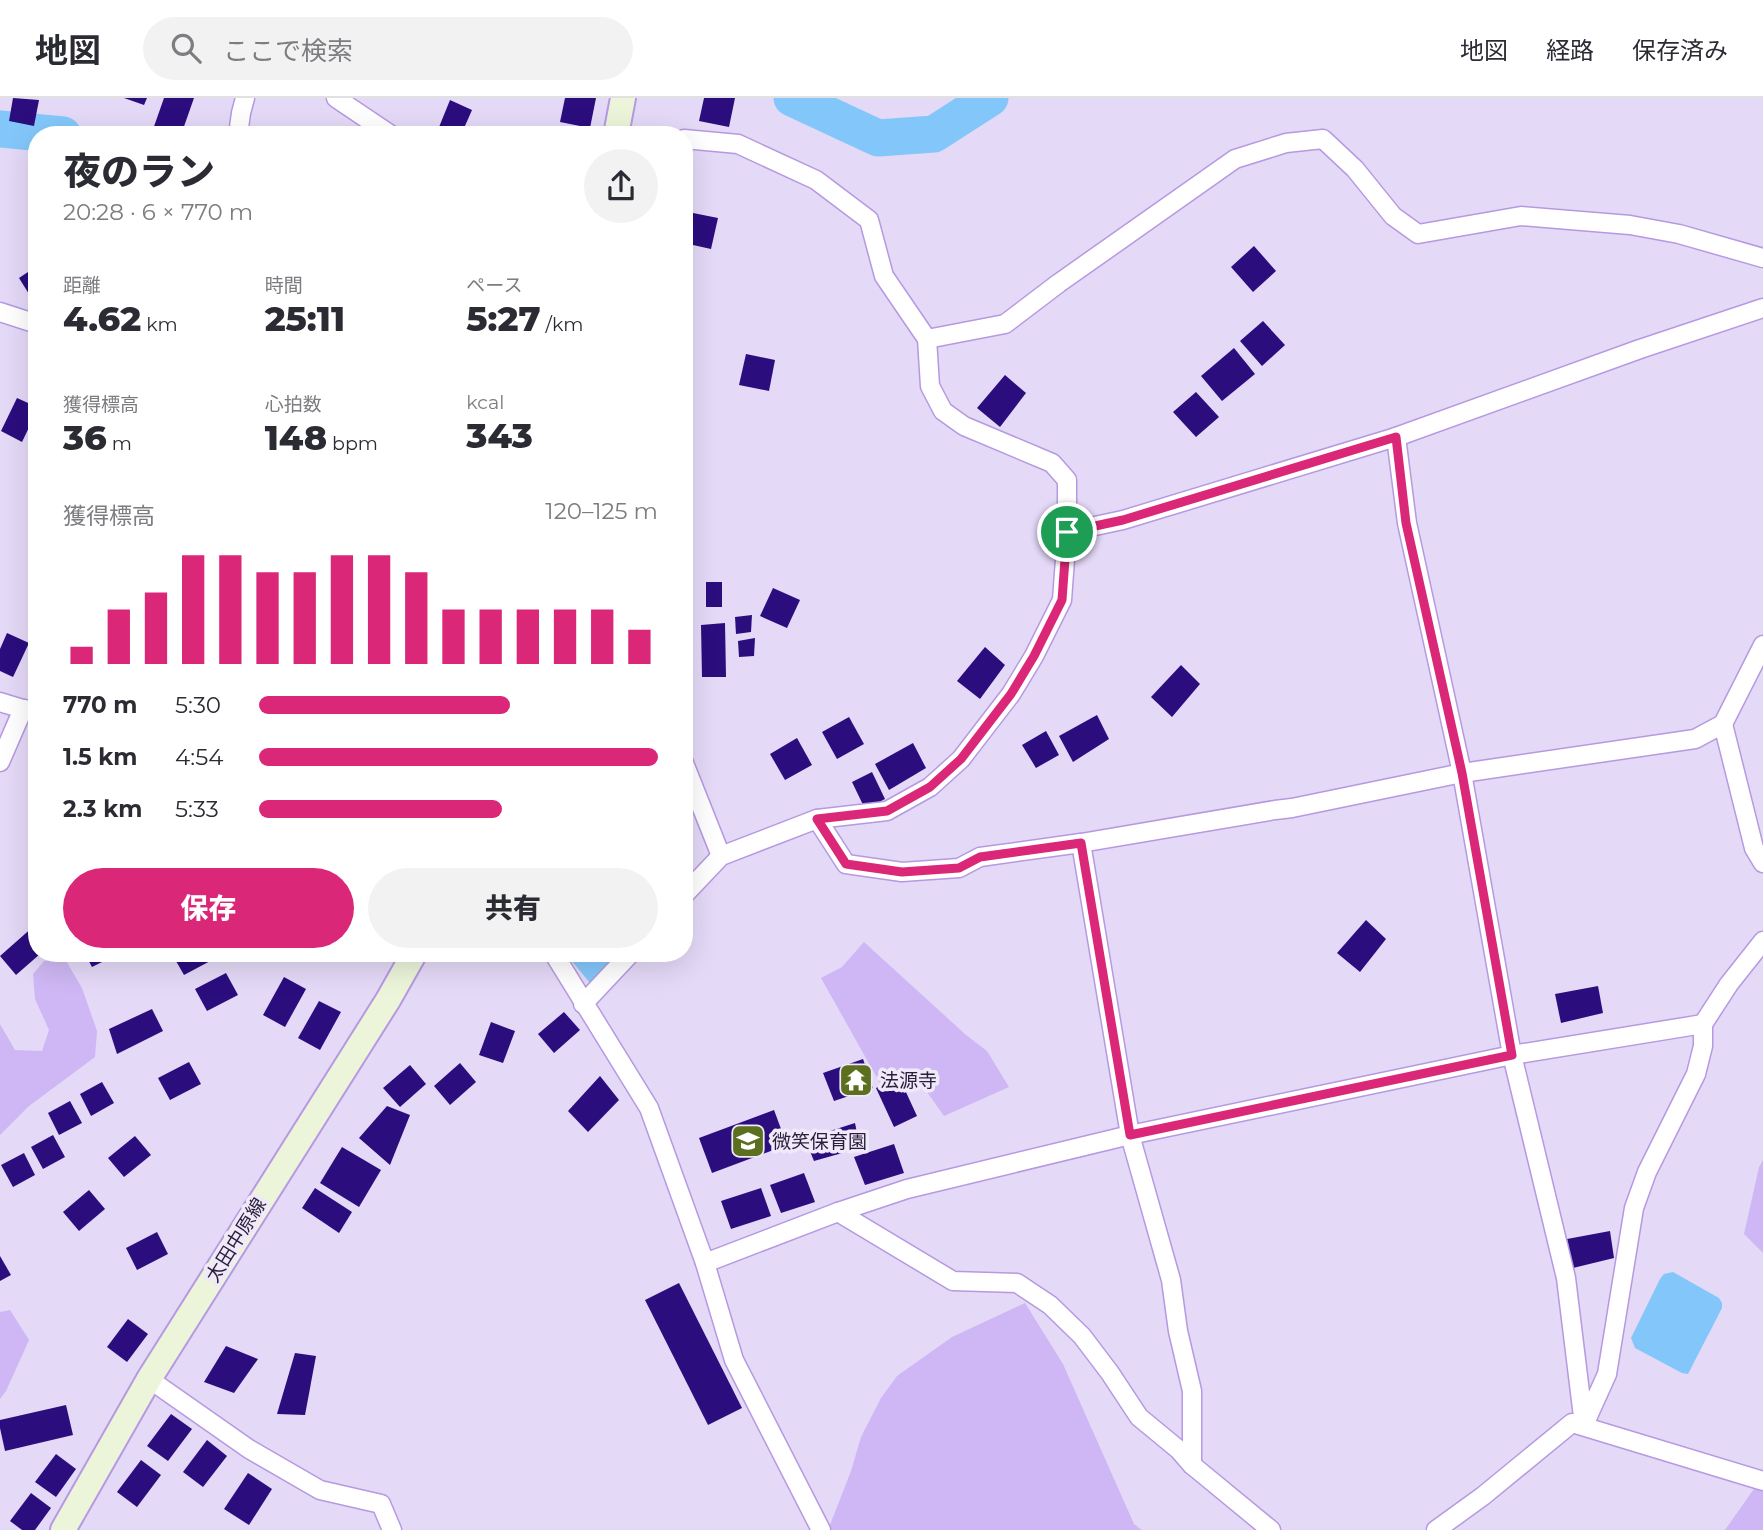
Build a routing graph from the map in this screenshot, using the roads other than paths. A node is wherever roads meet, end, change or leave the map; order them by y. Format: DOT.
graph roads {
  1 [pos="245,98"];
  2 [pos="336,98"];
  3 [pos="623,98"];
  4 [pos="239,126"];
  5 [pos="378,126"];
  6 [pos="618,126"];
  7 [pos="693,140"];
  8 [pos="1763,258"];
  9 [pos="1763,308"];
  10 [pos="0,312"];
  11 [pos="28,321"];
  12 [pos="928,339"];
  13 [pos="1396,437"];
  14 [pos="1067,532"];
  15 [pos="1763,645"];
  16 [pos="0,702"];
  17 [pos="28,709"];
  18 [pos="28,713"];
  19 [pos="1724,724"];
  20 [pos="0,762"];
  21 [pos="1462,773"];
  22 [pos="693,786"];
  23 [pos="817,819"];
  24 [pos="1081,843"];
  25 [pos="721,856"];
  26 [pos="1763,863"];
  27 [pos="693,886"];
  28 [pos="1763,941"];
  29 [pos="409,962"];
  30 [pos="559,962"];
  31 [pos="622,962"];
  32 [pos="583,1004"];
  33 [pos="1703,1024"];
  34 [pos="1512,1055"];
  35 [pos="1130,1135"];
  36 [pos="838,1212"];
  37 [pos="705,1263"];
  38 [pos="149,1379"];
  39 [pos="1584,1425"];
  40 [pos="1192,1465"];
  41 [pos="1763,1481"];
  42 [pos="62,1530"];
  43 [pos="392,1530"];
  44 [pos="821,1530"];
  45 [pos="1271,1530"];
  46 [pos="1437,1530"];
  1 -- 4 [label="street"];
  2 -- 5 [label="street"];
  3 -- 6 [label="main road"];
  7 -- 12 [label="street"];
  8 -- 12 [label="street"];
  9 -- 13 [label="street"];
  10 -- 11 [label="street"];
  12 -- 14 [label="street"];
  13 -- 14 [label="street"];
  13 -- 21 [label="street"];
  14 -- 23 [label="street"];
  15 -- 19 [label="street"];
  16 -- 17 [label="street"];
  18 -- 20 [label="street"];
  19 -- 21 [label="street"];
  19 -- 26 [label="street"];
  21 -- 24 [label="street"];
  21 -- 34 [label="street"];
  22 -- 25 [label="street"];
  23 -- 24 [label="street"];
  23 -- 25 [label="street"];
  24 -- 35 [label="street"];
  25 -- 27 [label="street"];
  28 -- 33 [label="street"];
  29 -- 38 [label="main road, 太田中原線"];
  30 -- 32 [label="street"];
  31 -- 32 [label="street"];
  32 -- 37 [label="street"];
  33 -- 34 [label="street"];
  33 -- 39 [label="street"];
  34 -- 35 [label="street"];
  34 -- 39 [label="street"];
  35 -- 36 [label="street"];
  35 -- 40 [label="street"];
  36 -- 37 [label="street"];
  36 -- 40 [label="street"];
  37 -- 44 [label="street"];
  38 -- 42 [label="main road, 太田中原線"];
  38 -- 43 [label="street"];
  39 -- 41 [label="street"];
  39 -- 46 [label="street"];
  40 -- 45 [label="street"];
}
